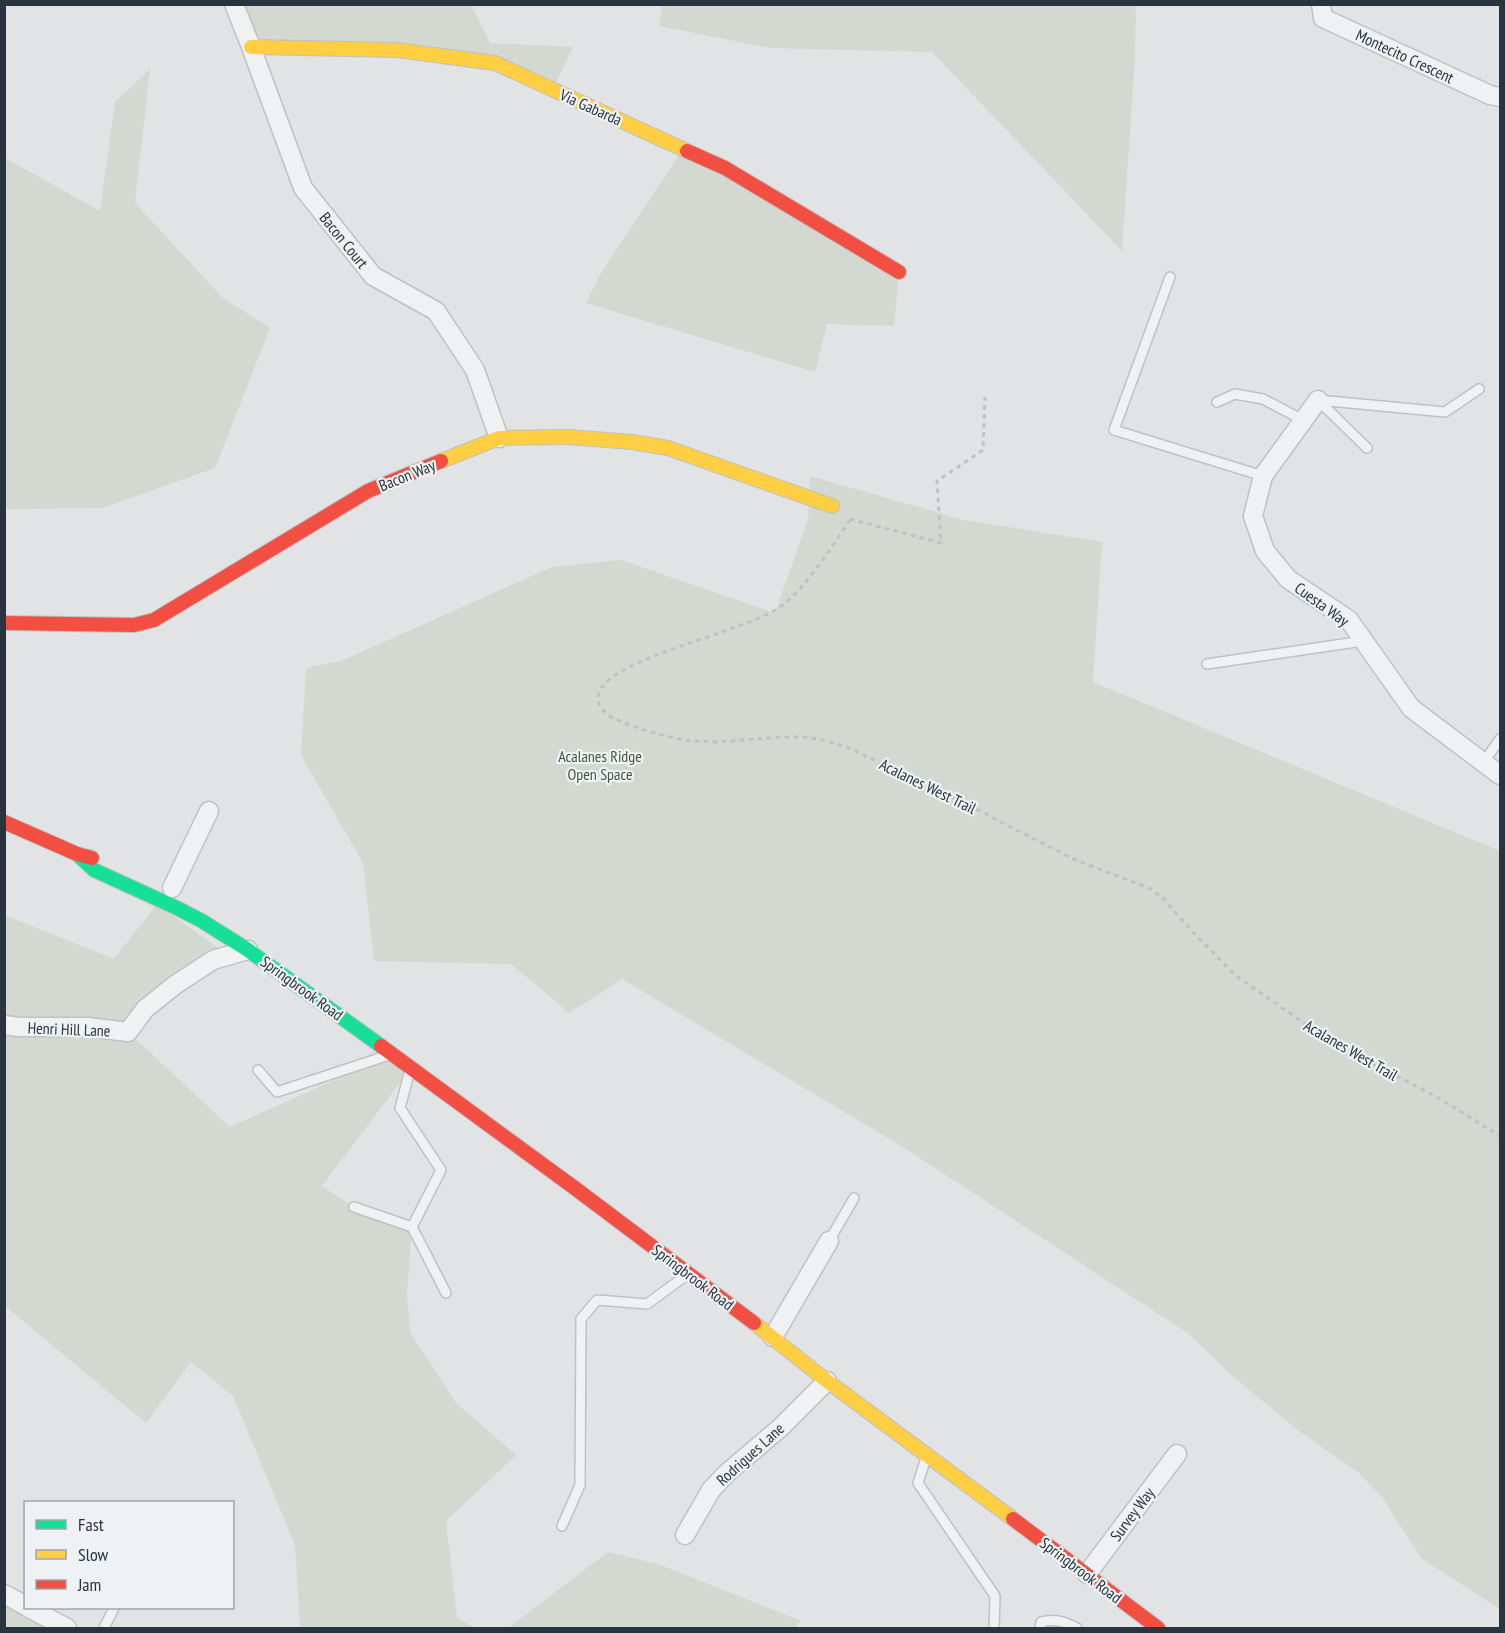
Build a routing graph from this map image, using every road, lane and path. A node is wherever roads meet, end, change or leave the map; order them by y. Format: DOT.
graph roads {
  1 [pos="234,4"];
  2 [pos="1321,4"];
  3 [pos="252,46"];
  4 [pos="1500,97"];
  5 [pos="899,272"];
  6 [pos="1170,277"];
  7 [pos="1479,389"];
  8 [pos="984,397"];
  9 [pos="1318,400"];
  10 [pos="1217,402"];
  11 [pos="1304,420"];
  12 [pos="499,438"];
  13 [pos="1367,448"];
  14 [pos="1263,476"];
  15 [pos="832,506"];
  16 [pos="4,623"];
  17 [pos="1364,641"];
  18 [pos="1208,664"];
  19 [pos="1500,739"];
  20 [pos="1483,763"];
  21 [pos="1500,775"];
  22 [pos="209,811"];
  23 [pos="4,822"];
  24 [pos="77,854"];
  25 [pos="132,873"];
  26 [pos="167,886"];
  27 [pos="222,933"];
  28 [pos="248,950"];
  29 [pos="4,1025"];
  30 [pos="392,1054"];
  31 [pos="411,1068"];
  32 [pos="258,1070"];
  33 [pos="1500,1137"];
  34 [pos="854,1198"];
  35 [pos="354,1207"];
  36 [pos="412,1227"];
  37 [pos="830,1241"];
  38 [pos="688,1274"];
  39 [pos="446,1293"];
  40 [pos="773,1337"];
  41 [pos="827,1381"];
  42 [pos="1177,1454"];
  43 [pos="927,1455"];
  44 [pos="562,1526"];
  45 [pos="685,1535"];
  46 [pos="1088,1574"];
  47 [pos="34,1609"];
  48 [pos="114,1609"];
  49 [pos="67,1629"];
  50 [pos="104,1629"];
  51 [pos="994,1629"];
  52 [pos="1040,1629"];
  53 [pos="1077,1629"];
  54 [pos="1158,1629"];
  1 -- 3 [label="street, Bacon Court"];
  2 -- 4 [label="street, Montecito Crescent"];
  3 -- 5 [label="street, Via Gabarda"];
  3 -- 12 [label="street, Bacon Court"];
  6 -- 14 [label="lane"];
  7 -- 9 [label="lane"];
  8 -- 33 [label="path, Acalanes West Trail"];
  9 -- 11 [label="street, Cuesta Way"];
  9 -- 13 [label="lane"];
  10 -- 11 [label="lane"];
  11 -- 14 [label="street, Cuesta Way"];
  12 -- 15 [label="street, Bacon Way"];
  12 -- 16 [label="street, Bacon Way"];
  14 -- 17 [label="street, Cuesta Way"];
  17 -- 18 [label="lane"];
  17 -- 20 [label="street, Cuesta Way"];
  19 -- 20 [label="lane"];
  20 -- 21 [label="street, Cuesta Way"];
  22 -- 26 [label="street"];
  23 -- 24 [label="street, Springbrook Road"];
  24 -- 25 [label="street, Springbrook Road"];
  24 -- 27 [label="street, Springbrook Road"];
  26 -- 27 [label="street, Springbrook Road"];
  27 -- 28 [label="street, Springbrook Road"];
  28 -- 29 [label="street, Henri Hill Lane"];
  28 -- 30 [label="street, Springbrook Road"];
  30 -- 31 [label="street, Springbrook Road"];
  30 -- 32 [label="lane"];
  31 -- 36 [label="lane"];
  31 -- 38 [label="street, Springbrook Road"];
  34 -- 37 [label="lane"];
  35 -- 36 [label="lane"];
  36 -- 39 [label="lane"];
  37 -- 40 [label="street"];
  38 -- 40 [label="street, Springbrook Road"];
  38 -- 44 [label="lane"];
  40 -- 41 [label="street, Springbrook Road"];
  41 -- 43 [label="street, Springbrook Road"];
  41 -- 45 [label="street, Rodrigues Lane"];
  42 -- 46 [label="street, Survey Way"];
  43 -- 46 [label="street, Springbrook Road"];
  43 -- 51 [label="lane"];
  46 -- 54 [label="street, Springbrook Road"];
  47 -- 49 [label="street"];
  48 -- 50 [label="lane"];
  52 -- 53 [label="lane"];
}
